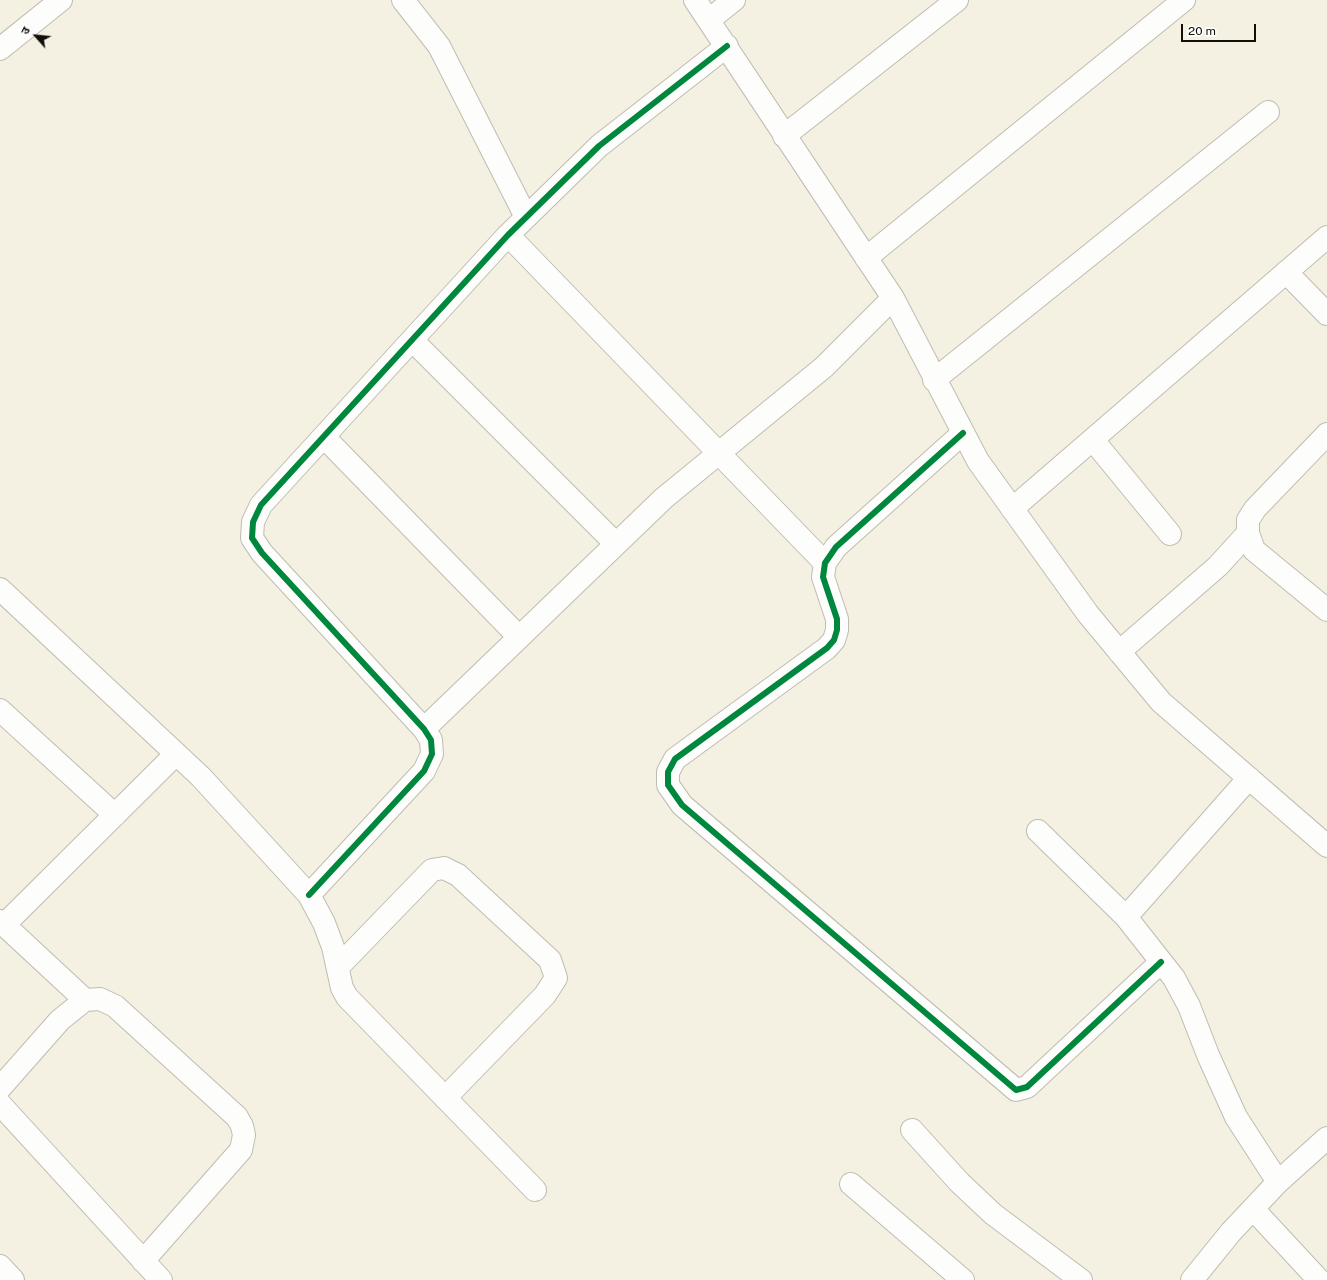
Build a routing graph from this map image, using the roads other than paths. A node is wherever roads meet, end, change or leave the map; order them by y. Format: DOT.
graph roads {
  1 [pos="61,0"];
  2 [pos="403,0"];
  3 [pos="695,0"];
  4 [pos="734,0"];
  5 [pos="957,0"];
  6 [pos="1184,0"];
  7 [pos="709,20"];
  8 [pos="727,46"];
  9 [pos="0,48"];
  10 [pos="1268,112"];
  11 [pos="784,136"];
  12 [pos="526,217"];
  13 [pos="508,234"];
  14 [pos="1327,237"];
  15 [pos="866,258"];
  16 [pos="1286,272"];
  17 [pos="893,298"];
  18 [pos="1327,314"];
  19 [pos="412,340"];
  20 [pos="934,380"];
  21 [pos="963,433"];
  22 [pos="1327,434"];
  23 [pos="324,437"];
  24 [pos="1092,440"];
  25 [pos="718,453"];
  26 [pos="1012,509"];
  27 [pos="1248,533"];
  28 [pos="1170,534"];
  29 [pos="616,544"];
  30 [pos="825,563"];
  31 [pos="0,589"];
  32 [pos="1327,610"];
  33 [pos="519,638"];
  34 [pos="1119,652"];
  35 [pos="0,710"];
  36 [pos="424,729"];
  37 [pos="176,754"];
  38 [pos="1249,778"];
  39 [pos="115,815"];
  40 [pos="1038,831"];
  41 [pos="1327,846"];
  42 [pos="310,895"];
  43 [pos="1126,917"];
  44 [pos="2,923"];
  45 [pos="1162,962"];
  46 [pos="338,967"];
  47 [pos="86,1000"];
  48 [pos="0,1088"];
  49 [pos="445,1098"];
  50 [pos="0,1104"];
  51 [pos="912,1130"];
  52 [pos="1327,1138"];
  53 [pos="1278,1182"];
  54 [pos="851,1184"];
  55 [pos="535,1190"];
  56 [pos="1253,1209"];
  57 [pos="143,1261"];
  58 [pos="0,1266"];
  59 [pos="13,1280"];
  60 [pos="161,1280"];
  61 [pos="963,1280"];
  62 [pos="1081,1280"];
  63 [pos="1192,1280"];
  64 [pos="1320,1280"];
  1 -- 9 [label="street"];
  2 -- 12 [label="street"];
  3 -- 7 [label="street"];
  4 -- 7 [label="street"];
  5 -- 11 [label="street"];
  6 -- 15 [label="street"];
  7 -- 8 [label="street"];
  8 -- 11 [label="street"];
  8 -- 12 [label="street"];
  10 -- 20 [label="street"];
  11 -- 15 [label="street"];
  12 -- 13 [label="street"];
  13 -- 19 [label="street"];
  13 -- 25 [label="street"];
  14 -- 16 [label="street"];
  15 -- 17 [label="street"];
  16 -- 18 [label="street"];
  16 -- 24 [label="street"];
  17 -- 20 [label="street"];
  17 -- 25 [label="street"];
  19 -- 23 [label="street"];
  19 -- 29 [label="street"];
  20 -- 21 [label="street"];
  21 -- 26 [label="street"];
  21 -- 30 [label="street"];
  22 -- 27 [label="street"];
  23 -- 33 [label="street"];
  23 -- 36 [label="street"];
  24 -- 26 [label="street"];
  24 -- 28 [label="street"];
  25 -- 29 [label="street"];
  25 -- 30 [label="street"];
  26 -- 34 [label="street"];
  27 -- 32 [label="street"];
  27 -- 34 [label="street"];
  29 -- 33 [label="street"];
  30 -- 45 [label="street"];
  31 -- 37 [label="street"];
  33 -- 36 [label="street"];
  34 -- 38 [label="street"];
  35 -- 39 [label="street"];
  36 -- 42 [label="street"];
  37 -- 39 [label="street"];
  37 -- 42 [label="street"];
  38 -- 41 [label="street"];
  38 -- 43 [label="street"];
  39 -- 44 [label="street"];
  40 -- 43 [label="street"];
  42 -- 46 [label="street"];
  43 -- 45 [label="street"];
  44 -- 47 [label="street"];
  45 -- 53 [label="street"];
  46 -- 49 [label="street"];
  46 -- 49 [label="street"];
  47 -- 48 [label="street"];
  47 -- 57 [label="street"];
  49 -- 55 [label="street"];
  50 -- 57 [label="street"];
  51 -- 62 [label="street"];
  52 -- 53 [label="street"];
  53 -- 56 [label="street"];
  54 -- 61 [label="street"];
  56 -- 63 [label="street"];
  56 -- 64 [label="street"];
  57 -- 60 [label="street"];
  58 -- 59 [label="street"];
}
